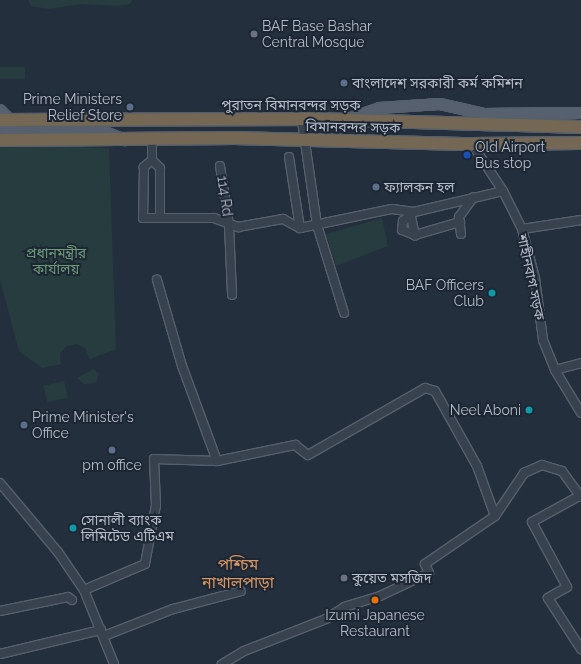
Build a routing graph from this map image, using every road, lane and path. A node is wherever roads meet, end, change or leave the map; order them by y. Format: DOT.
graph roads {
  1 [pos="0,110"];
  2 [pos="581,113"];
  3 [pos="5,120"];
  4 [pos="308,120"];
  5 [pos="345,120"];
  6 [pos="581,127"];
  7 [pos="0,128"];
  8 [pos="152,139"];
  9 [pos="0,140"];
  10 [pos="125,140"];
  11 [pos="310,141"];
  12 [pos="581,142"];
  13 [pos="472,144"];
  14 [pos="288,157"];
  15 [pos="152,160"];
  16 [pos="220,166"];
  17 [pos="503,191"];
  18 [pos="473,198"];
  19 [pos="410,214"];
  20 [pos="160,218"];
  21 [pos="581,220"];
  22 [pos="460,222"];
  23 [pos="229,225"];
  24 [pos="317,225"];
  25 [pos="300,228"];
  26 [pos="522,229"];
  27 [pos="461,234"];
  28 [pos="415,235"];
  29 [pos="157,280"];
  30 [pos="232,295"];
  31 [pos="344,313"];
  32 [pos="581,363"];
  33 [pos="555,370"];
  34 [pos="581,413"];
  35 [pos="217,461"];
  36 [pos="0,483"];
  37 [pos="581,496"];
  38 [pos="495,516"];
  39 [pos="84,590"];
  40 [pos="241,591"];
  41 [pos="72,600"];
  42 [pos="0,611"];
  43 [pos="103,633"];
  44 [pos="581,649"];
  45 [pos="0,654"];
  46 [pos="113,664"];
  47 [pos="222,664"];
  1 -- 3 [label="main road"];
  2 -- 5 [label="main road"];
  3 -- 4 [label="highway, পুরাতন বিমানবন্দর সড়ক"];
  4 -- 5 [label="highway, পুরাতন বিমানবন্দর সড়ক"];
  4 -- 11 [label="highway"];
  5 -- 6 [label="highway, পুরাতন বিমানবন্দর সড়ক"];
  7 -- 10 [label="main road, বিমানবন্দর সড়ক"];
  8 -- 10 [label="highway, বিমানবন্দর সড়ক"];
  8 -- 11 [label="highway, বিমানবন্দর সড়ক"];
  8 -- 15 [label="street"];
  9 -- 10 [label="highway, বিমানবন্দর সড়ক"];
  11 -- 13 [label="highway, বিমানবন্দর সড়ক"];
  11 -- 24 [label="street"];
  12 -- 13 [label="highway, বিমানবন্দর সড়ক"];
  13 -- 17 [label="street, শাহীনবাগ সড়ক"];
  14 -- 25 [label="street"];
  15 -- 20 [label="street"];
  15 -- 20 [label="street"];
  16 -- 23 [label="street, 114 Rd"];
  17 -- 18 [label="street"];
  17 -- 26 [label="street, শাহীনবাগ সড়ক"];
  18 -- 19 [label="street"];
  18 -- 22 [label="street"];
  19 -- 24 [label="street"];
  19 -- 28 [label="street"];
  19 -- 28 [label="street"];
  20 -- 23 [label="street"];
  21 -- 26 [label="street"];
  22 -- 27 [label="street"];
  22 -- 28 [label="street"];
  23 -- 25 [label="street"];
  23 -- 30 [label="street, 114 Rd"];
  24 -- 25 [label="street"];
  24 -- 31 [label="street"];
  26 -- 33 [label="street, শাহীনবাগ সড়ক"];
  29 -- 35 [label="street"];
  32 -- 33 [label="street"];
  33 -- 34 [label="street, শাহীনবাগ সড়ক"];
  35 -- 38 [label="street"];
  35 -- 39 [label="street"];
  36 -- 39 [label="street"];
  37 -- 38 [label="street"];
  37 -- 44 [label="street"];
  38 -- 47 [label="street"];
  39 -- 43 [label="street"];
  40 -- 43 [label="street"];
  41 -- 42 [label="street"];
  43 -- 45 [label="street"];
  43 -- 46 [label="street"];
}
